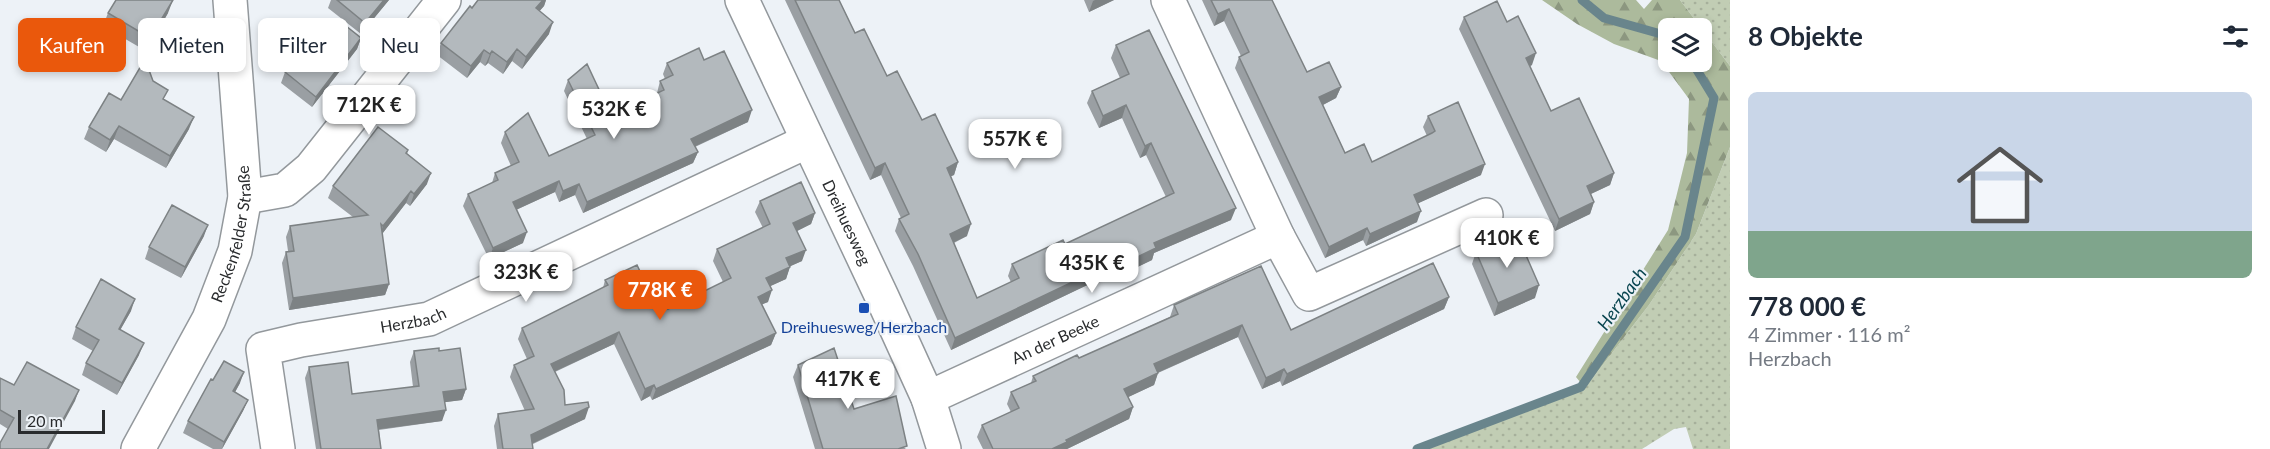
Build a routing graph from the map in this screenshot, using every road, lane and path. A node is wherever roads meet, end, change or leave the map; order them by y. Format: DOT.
graph roads {
  1 [pos="230,0"];
  2 [pos="444,0"];
  3 [pos="742,0"];
  4 [pos="1168,0"];
  5 [pos="808,141"];
  6 [pos="245,197"];
  7 [pos="1486,215"];
  8 [pos="1278,237"];
  9 [pos="928,398"];
  10 [pos="138,449"];
  11 [pos="278,449"];
  12 [pos="944,449"];
  1 -- 6 [label="street, Reckenfelder Straße"];
  2 -- 6 [label="street"];
  3 -- 5 [label="street, Dreihuesweg"];
  4 -- 8 [label="street"];
  5 -- 9 [label="street, Dreihuesweg"];
  5 -- 11 [label="street, Herzbach"];
  6 -- 10 [label="street, Reckenfelder Straße"];
  7 -- 8 [label="street"];
  8 -- 9 [label="street, An der Beeke"];
  9 -- 12 [label="street, Dreihuesweg"];
}
